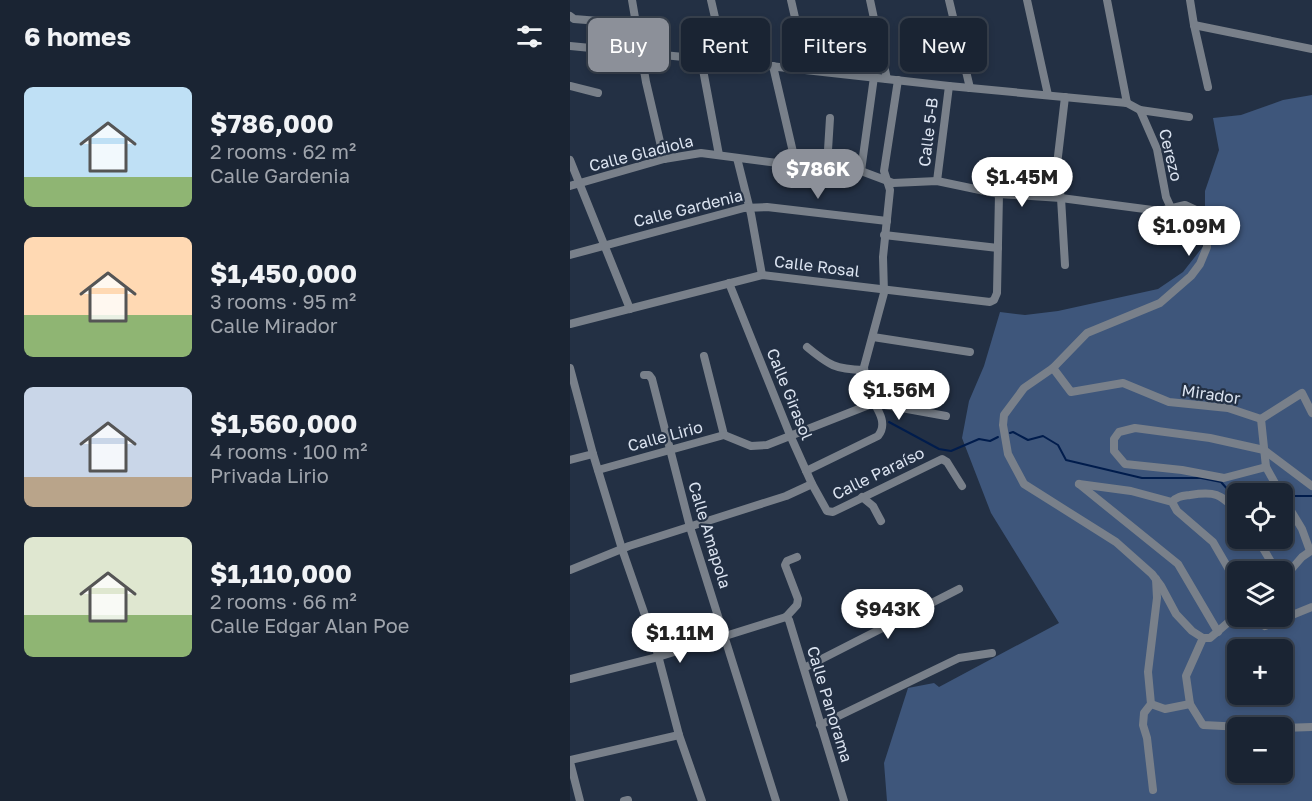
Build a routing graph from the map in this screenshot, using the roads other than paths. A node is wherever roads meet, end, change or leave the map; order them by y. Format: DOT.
graph roads {
  1 [pos="632,0"];
  2 [pos="711,0"];
  3 [pos="791,0"];
  4 [pos="870,0"];
  5 [pos="949,0"];
  6 [pos="1027,0"];
  7 [pos="1107,0"];
  8 [pos="1190,0"];
  9 [pos="570,16"];
  10 [pos="636,18"];
  11 [pos="715,18"];
  12 [pos="795,18"];
  13 [pos="588,20"];
  14 [pos="1194,25"];
  15 [pos="570,46"];
  16 [pos="588,48"];
  17 [pos="1312,49"];
  18 [pos="770,66"];
  19 [pos="773,66"];
  20 [pos="782,67"];
  21 [pos="645,72"];
  22 [pos="703,72"];
  23 [pos="826,72"];
  24 [pos="874,77"];
  25 [pos="887,79"];
  26 [pos="898,80"];
  27 [pos="570,86"];
  28 [pos="949,86"];
  29 [pos="1208,87"];
  30 [pos="970,88"];
  31 [pos="598,93"];
  32 [pos="1048,95"];
  33 [pos="1065,97"];
  34 [pos="1127,103"];
  35 [pos="1140,110"];
  36 [pos="1189,117"];
  37 [pos="830,118"];
  38 [pos="719,155"];
  39 [pos="736,158"];
  40 [pos="664,159"];
  41 [pos="570,160"];
  42 [pos="796,165"];
  43 [pos="832,170"];
  44 [pos="861,171"];
  45 [pos="1056,173"];
  46 [pos="888,181"];
  47 [pos="937,181"];
  48 [pos="580,184"];
  49 [pos="570,186"];
  50 [pos="999,194"];
  51 [pos="1048,197"];
  52 [pos="1060,198"];
  53 [pos="749,207"];
  54 [pos="1171,208"];
  55 [pos="887,221"];
  56 [pos="884,235"];
  57 [pos="604,246"];
  58 [pos="998,248"];
  59 [pos="570,255"];
  60 [pos="1065,265"];
  61 [pos="762,275"];
  62 [pos="729,283"];
  63 [pos="884,289"];
  64 [pos="630,309"];
  65 [pos="570,324"];
  66 [pos="873,337"];
  67 [pos="807,347"];
  68 [pos="970,352"];
  69 [pos="704,356"];
  70 [pos="570,368"];
  71 [pos="1053,368"];
  72 [pos="864,370"];
  73 [pos="644,375"];
  74 [pos="873,400"];
  75 [pos="1312,413"];
  76 [pos="946,416"];
  77 [pos="1261,419"];
  78 [pos="724,435"];
  79 [pos="790,435"];
  80 [pos="669,450"];
  81 [pos="1264,450"];
  82 [pos="592,454"];
  83 [pos="570,460"];
  84 [pos="1266,467"];
  85 [pos="598,470"];
  86 [pos="806,471"];
  87 [pos="1275,483"];
  88 [pos="812,484"];
  89 [pos="962,486"];
  90 [pos="1312,486"];
  91 [pos="862,497"];
  92 [pos="1227,501"];
  93 [pos="1172,502"];
  94 [pos="829,512"];
  95 [pos="1293,514"];
  96 [pos="881,521"];
  97 [pos="690,526"];
  98 [pos="622,549"];
  99 [pos="1311,551"];
  100 [pos="798,557"];
  101 [pos="1227,566"];
  102 [pos="1293,567"];
  103 [pos="570,570"];
  104 [pos="1156,579"];
  105 [pos="959,589"];
  106 [pos="1312,607"];
  107 [pos="1293,615"];
  108 [pos="786,616"];
  109 [pos="1227,624"];
  110 [pos="1218,633"];
  111 [pos="725,635"];
  112 [pos="1203,638"];
  113 [pos="992,653"];
  114 [pos="658,657"];
  115 [pos="804,668"];
  116 [pos="570,679"];
  117 [pos="1151,704"];
  118 [pos="1190,704"];
  119 [pos="820,725"];
  120 [pos="1227,726"];
  121 [pos="1312,727"];
  122 [pos="1293,728"];
  123 [pos="679,735"];
  124 [pos="570,761"];
  125 [pos="1153,790"];
  126 [pos="580,801"];
  127 [pos="702,801"];
  128 [pos="776,801"];
  129 [pos="844,801"];
  1 -- 10 [label="street"];
  2 -- 11 [label="street"];
  3 -- 12 [label="street"];
  4 -- 25 [label="street"];
  5 -- 30 [label="street"];
  6 -- 32 [label="street"];
  7 -- 34 [label="street"];
  8 -- 14 [label="street"];
  9 -- 13 [label="street"];
  14 -- 17 [label="street"];
  14 -- 29 [label="street"];
  15 -- 16 [label="street"];
  18 -- 19 [label="street"];
  19 -- 20 [label="street"];
  19 -- 42 [label="street"];
  21 -- 40 [label="street"];
  22 -- 38 [label="street"];
  23 -- 24 [label="street"];
  24 -- 25 [label="street"];
  24 -- 44 [label="street"];
  25 -- 26 [label="street"];
  26 -- 28 [label="street"];
  26 -- 46 [label="street"];
  27 -- 31 [label="street"];
  28 -- 30 [label="street"];
  28 -- 47 [label="street, Calle 5-B"];
  30 -- 32 [label="street"];
  32 -- 33 [label="street"];
  33 -- 34 [label="street"];
  33 -- 45 [label="street"];
  34 -- 35 [label="street"];
  35 -- 36 [label="street"];
  35 -- 54 [label="street, Cerezo"];
  37 -- 43 [label="street"];
  38 -- 39 [label="street, Calle Gladiola"];
  38 -- 40 [label="street, Calle Gladiola"];
  39 -- 42 [label="street, Calle Gladiola"];
  39 -- 53 [label="street"];
  40 -- 48 [label="street, Calle Gladiola"];
  41 -- 48 [label="street"];
  42 -- 43 [label="street, Calle Gladiola"];
  43 -- 44 [label="street, Calle Gladiola"];
  44 -- 46 [label="street, Calle Gladiola"];
  45 -- 51 [label="street"];
  45 -- 52 [label="street"];
  46 -- 47 [label="street, Calle Gladiola"];
  46 -- 55 [label="street"];
  47 -- 50 [label="street, Calle Gladiola"];
  48 -- 49 [label="street, Calle Gladiola"];
  48 -- 57 [label="street"];
  50 -- 51 [label="street, Calle Gladiola"];
  50 -- 58 [label="street"];
  51 -- 52 [label="street, Calle Gladiola"];
  52 -- 54 [label="street, Calle Gladiola"];
  52 -- 60 [label="street"];
  53 -- 55 [label="street, Calle Gardenia"];
  53 -- 57 [label="street, Calle Gardenia"];
  53 -- 61 [label="street"];
  54 -- 71 [label="street, Calle Gladiola"];
  55 -- 56 [label="street"];
  56 -- 58 [label="street"];
  56 -- 63 [label="street"];
  57 -- 59 [label="street, Calle Gardenia"];
  57 -- 64 [label="street"];
  58 -- 63 [label="street, Calle Rosal"];
  61 -- 62 [label="street, Calle Rosal"];
  61 -- 63 [label="street, Calle Rosal"];
  62 -- 64 [label="street, Calle Rosal"];
  62 -- 79 [label="street, Calle Girasol"];
  63 -- 66 [label="street"];
  64 -- 65 [label="street, Calle Rosal"];
  66 -- 68 [label="street"];
  66 -- 72 [label="street"];
  67 -- 72 [label="street"];
  69 -- 78 [label="street"];
  70 -- 82 [label="street"];
  71 -- 77 [label="street, Mirador"];
  71 -- 104 [label="street, Calle Gladiola"];
  72 -- 74 [label="street"];
  73 -- 80 [label="street, Calle Amapola"];
  74 -- 76 [label="street"];
  74 -- 79 [label="street, Calle Lirio"];
  74 -- 86 [label="street"];
  75 -- 77 [label="street"];
  77 -- 81 [label="street"];
  78 -- 79 [label="street, Calle Lirio"];
  78 -- 80 [label="street, Calle Lirio"];
  79 -- 86 [label="street, Calle Girasol"];
  80 -- 85 [label="street, Calle Lirio"];
  80 -- 97 [label="street, Calle Amapola"];
  81 -- 84 [label="street"];
  81 -- 84 [label="street"];
  81 -- 90 [label="street"];
  82 -- 83 [label="street"];
  82 -- 85 [label="street"];
  84 -- 87 [label="street"];
  85 -- 98 [label="street"];
  86 -- 88 [label="street, Calle Girasol"];
  88 -- 94 [label="street, Calle Girasol"];
  88 -- 97 [label="street"];
  89 -- 91 [label="street, Calle Paraíso"];
  91 -- 94 [label="street, Calle Paraíso"];
  91 -- 96 [label="street"];
  92 -- 93 [label="street"];
  93 -- 101 [label="street"];
  93 -- 110 [label="street"];
  95 -- 99 [label="street"];
  97 -- 98 [label="street"];
  97 -- 111 [label="street, Calle Amapola"];
  98 -- 103 [label="street"];
  98 -- 114 [label="street"];
  99 -- 102 [label="street"];
  100 -- 108 [label="street"];
  104 -- 112 [label="street, Calle Gladiola"];
  104 -- 117 [label="street"];
  105 -- 115 [label="street"];
  106 -- 107 [label="street"];
  108 -- 111 [label="street"];
  108 -- 115 [label="street, Calle Panorama"];
  109 -- 110 [label="street"];
  110 -- 112 [label="street"];
  111 -- 114 [label="street"];
  111 -- 128 [label="street, Calle Amapola"];
  112 -- 118 [label="street"];
  113 -- 119 [label="street"];
  114 -- 116 [label="street"];
  114 -- 123 [label="street"];
  115 -- 119 [label="street, Calle Panorama"];
  117 -- 118 [label="street"];
  117 -- 125 [label="street"];
  118 -- 120 [label="street"];
  119 -- 129 [label="street, Calle Panorama"];
  121 -- 122 [label="street"];
  123 -- 124 [label="street"];
  123 -- 127 [label="street"];
  124 -- 126 [label="street"];
}
